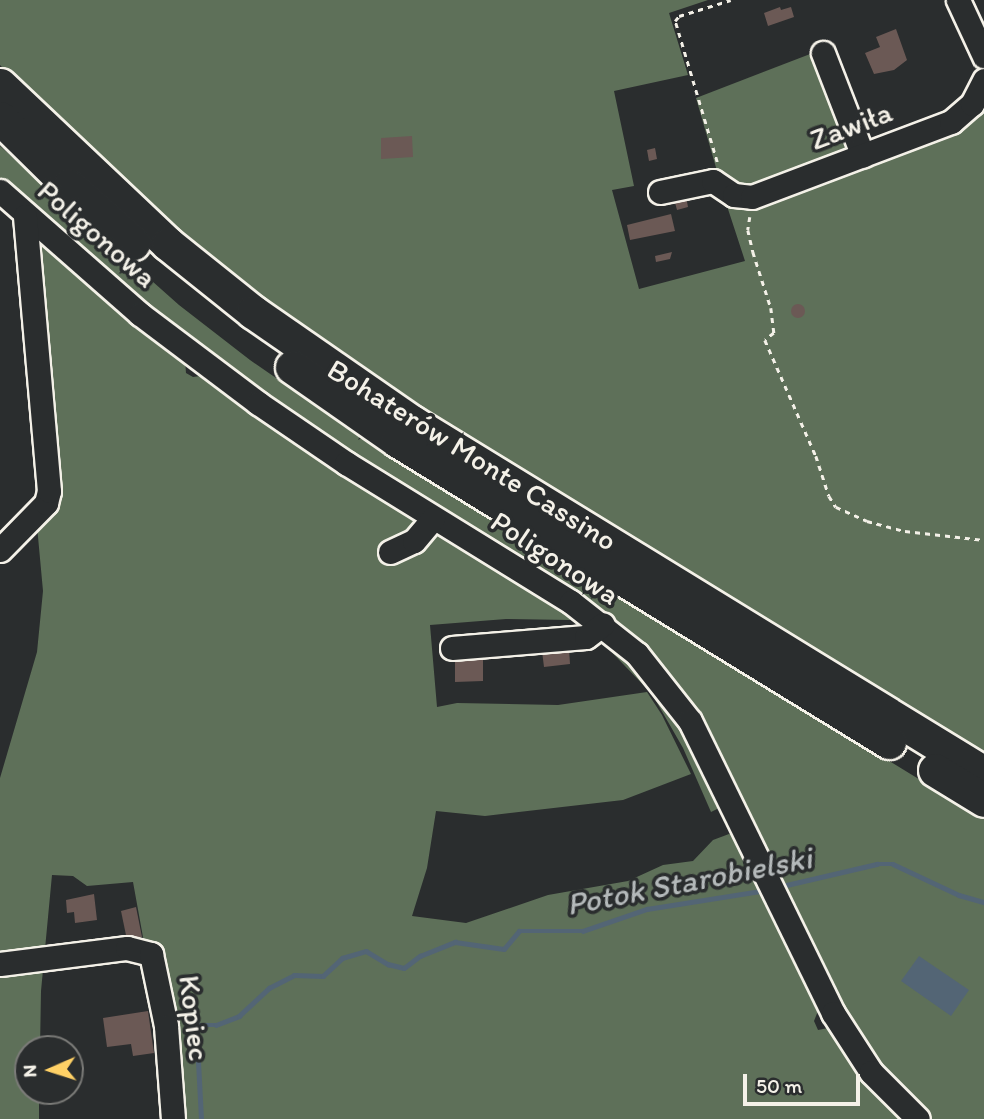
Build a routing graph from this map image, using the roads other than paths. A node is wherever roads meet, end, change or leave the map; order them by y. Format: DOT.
graph roads {
  1 [pos="958,0"];
  2 [pos="823,53"];
  3 [pos="984,56"];
  4 [pos="984,80"];
  5 [pos="0,85"];
  6 [pos="0,118"];
  7 [pos="863,156"];
  8 [pos="0,191"];
  9 [pos="660,192"];
  10 [pos="25,216"];
  11 [pos="433,518"];
  12 [pos="0,550"];
  13 [pos="390,552"];
  14 [pos="603,624"];
  15 [pos="452,648"];
  16 [pos="984,773"];
  17 [pos="984,800"];
  18 [pos="0,964"];
  19 [pos="173,1119"];
  20 [pos="918,1119"];
  1 -- 3 [label="street"];
  2 -- 7 [label="street"];
  4 -- 7 [label="street, Zawiła"];
  5 -- 16 [label="highway, Bohaterów Monte Cassino"];
  6 -- 17 [label="highway, Bohaterów Monte Cassino"];
  7 -- 9 [label="street, Zawiła"];
  8 -- 10 [label="street, Poligonowa"];
  10 -- 11 [label="street, Poligonowa"];
  10 -- 12 [label="street"];
  11 -- 13 [label="street"];
  11 -- 14 [label="street, Poligonowa"];
  14 -- 15 [label="street"];
  14 -- 20 [label="street, Poligonowa"];
  18 -- 19 [label="street, Kopiec"];
}
